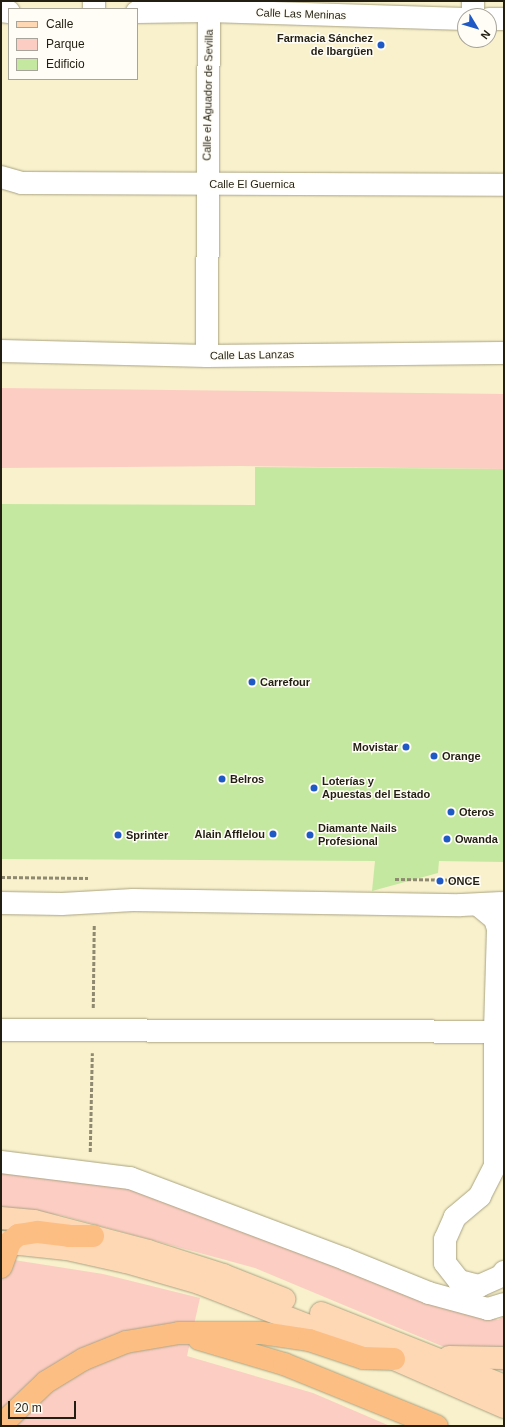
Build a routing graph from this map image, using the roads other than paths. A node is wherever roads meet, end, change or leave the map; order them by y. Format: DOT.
graph roads {
  1 [pos="209,6"];
  2 [pos="138,12"];
  3 [pos="457,19"];
  4 [pos="1,177"];
  5 [pos="206,184"];
  6 [pos="504,185"];
  7 [pos="1,351"];
  8 [pos="504,353"];
  9 [pos="207,356"];
  10 [pos="1,903"];
  11 [pos="504,904"];
  12 [pos="478,905"];
  13 [pos="1,1030"];
  14 [pos="495,1032"];
  15 [pos="1,1162"];
  16 [pos="1,1218"];
  17 [pos="93,1236"];
  18 [pos="6,1242"];
  19 [pos="1,1267"];
  20 [pos="504,1272"];
  21 [pos="504,1304"];
  22 [pos="179,1333"];
  23 [pos="428,1355"];
  24 [pos="504,1358"];
  25 [pos="394,1359"];
  26 [pos="504,1386"];
  27 [pos="504,1407"];
  28 [pos="1,1426"];
  29 [pos="438,1426"];
  1 -- 2 [label="street, Calle Las Meninas"];
  1 -- 3 [label="street, Calle Las Meninas"];
  1 -- 5 [label="street, Calle el Aguador de Sevilla"];
  4 -- 5 [label="street, Calle El Guernica"];
  5 -- 6 [label="street, Calle El Guernica"];
  5 -- 9 [label="street, Calle el Aguador de Sevilla"];
  7 -- 9 [label="street, Calle Las Lanzas"];
  8 -- 9 [label="street, Calle Las Lanzas"];
  10 -- 12 [label="street"];
  11 -- 12 [label="street"];
  12 -- 14 [label="street"];
  13 -- 14 [label="street"];
  14 -- 20 [label="street"];
  15 -- 21 [label="street"];
  16 -- 17 [label="main road"];
  17 -- 18 [label="highway"];
  17 -- 23 [label="main road"];
  18 -- 19 [label="highway"];
  18 -- 25 [label="main road"];
  22 -- 25 [label="highway"];
  22 -- 28 [label="highway"];
  22 -- 29 [label="highway"];
  23 -- 24 [label="main road"];
  23 -- 26 [label="main road"];
  25 -- 27 [label="main road"];
}
